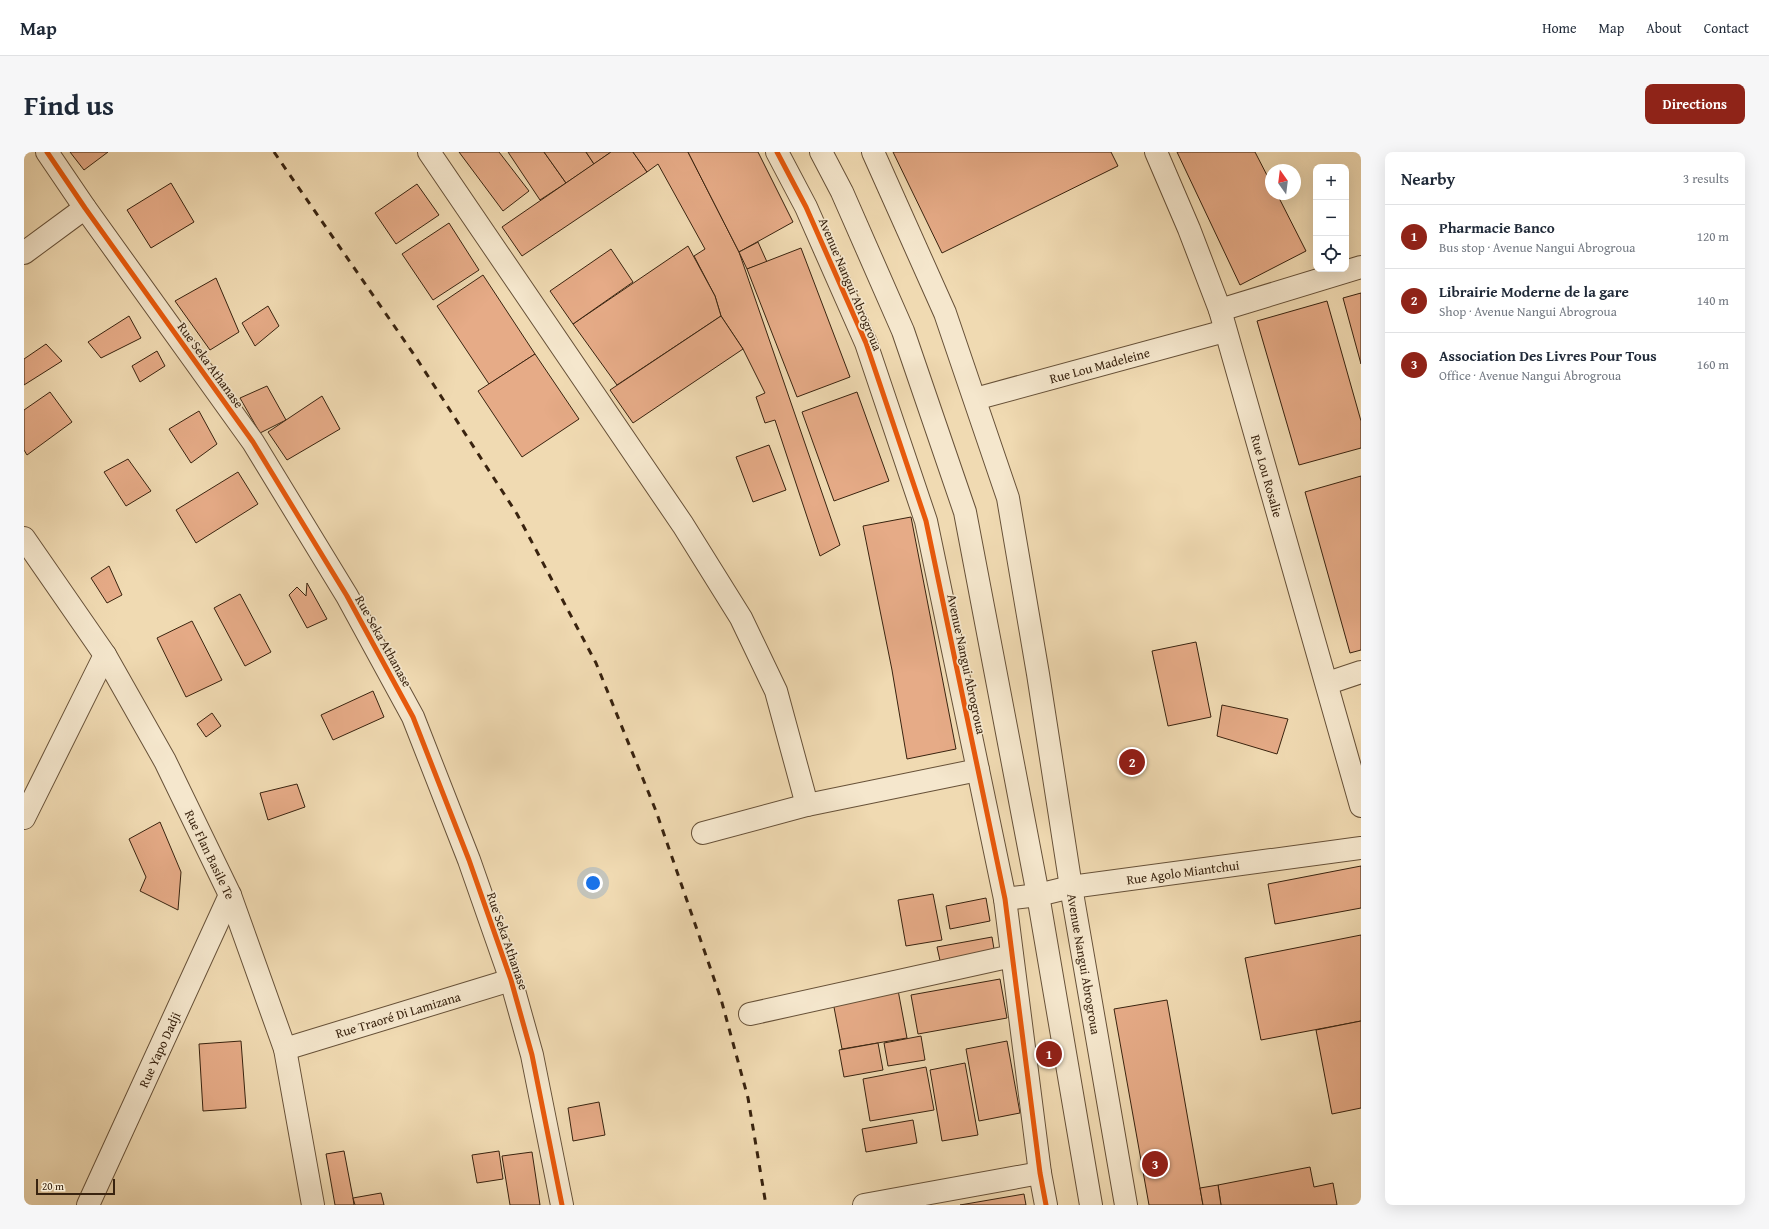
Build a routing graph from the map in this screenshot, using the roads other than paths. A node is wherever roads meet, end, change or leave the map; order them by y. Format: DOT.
graph roads {
  1 [pos="47,152"];
  2 [pos="429,152"];
  3 [pos="778,152"];
  4 [pos="821,152"];
  5 [pos="873,152"];
  6 [pos="1156,152"];
  7 [pos="85,208"];
  8 [pos="24,253"];
  9 [pos="1361,267"];
  10 [pos="1220,310"];
  11 [pos="1225,332"];
  12 [pos="975,399"];
  13 [pos="24,538"];
  14 [pos="105,655"];
  15 [pos="1361,672"];
  16 [pos="1328,684"];
  17 [pos="978,770"];
  18 [pos="807,805"];
  19 [pos="1361,806"];
  20 [pos="24,818"];
  21 [pos="703,833"];
  22 [pos="1361,848"];
  23 [pos="1071,887"];
  24 [pos="1038,894"];
  25 [pos="230,895"];
  26 [pos="1005,899"];
  27 [pos="1012,956"];
  28 [pos="511,980"];
  29 [pos="750,1014"];
  30 [pos="285,1049"];
  31 [pos="1040,1173"];
  32 [pos="88,1205"];
  33 [pos="313,1205"];
  34 [pos="562,1205"];
  35 [pos="864,1205"];
  36 [pos="1046,1205"];
  37 [pos="1091,1205"];
  38 [pos="1126,1205"];
  1 -- 7 [label="street, Rue Seka Athanase"];
  2 -- 18 [label="street"];
  3 -- 17 [label="street, Avenue Nangui Abrogroua"];
  4 -- 24 [label="street, Avenue Nangui Abrogroua"];
  5 -- 12 [label="street, Avenue Nangui Abrogroua"];
  6 -- 10 [label="street, Rue Lou Rosalie"];
  7 -- 8 [label="street"];
  7 -- 28 [label="street, Rue Seka Athanase"];
  9 -- 10 [label="street"];
  10 -- 11 [label="street, Rue Lou Rosalie"];
  11 -- 12 [label="street, Rue Lou Madeleine"];
  11 -- 16 [label="street, Rue Lou Rosalie"];
  12 -- 23 [label="street, Avenue Nangui Abrogroua"];
  13 -- 14 [label="street, Rue Flan Basile Te"];
  14 -- 20 [label="street"];
  14 -- 25 [label="street, Rue Flan Basile Te"];
  15 -- 16 [label="street"];
  16 -- 19 [label="street, Rue Lou Rosalie"];
  17 -- 18 [label="street"];
  17 -- 26 [label="street, Avenue Nangui Abrogroua"];
  18 -- 21 [label="street"];
  22 -- 23 [label="street, Rue Agolo Miantchui"];
  23 -- 24 [label="street, Rue Agolo Miantchui"];
  23 -- 38 [label="street, Avenue Nangui Abrogroua"];
  24 -- 26 [label="street, Rue Agolo Miantchui"];
  24 -- 37 [label="street, Avenue Nangui Abrogroua"];
  25 -- 30 [label="street, Rue Flan Basile Te"];
  25 -- 32 [label="street, Rue Yapo Dadji"];
  26 -- 27 [label="street, Avenue Nangui Abrogroua"];
  27 -- 29 [label="street"];
  27 -- 31 [label="street, Avenue Nangui Abrogroua"];
  28 -- 30 [label="street, Rue Traoré Di Lamizana"];
  28 -- 34 [label="street, Rue Seka Athanase"];
  30 -- 33 [label="street, Rue Flan Basile Te"];
  31 -- 35 [label="street"];
  31 -- 36 [label="street, Avenue Nangui Abrogroua"];
}
